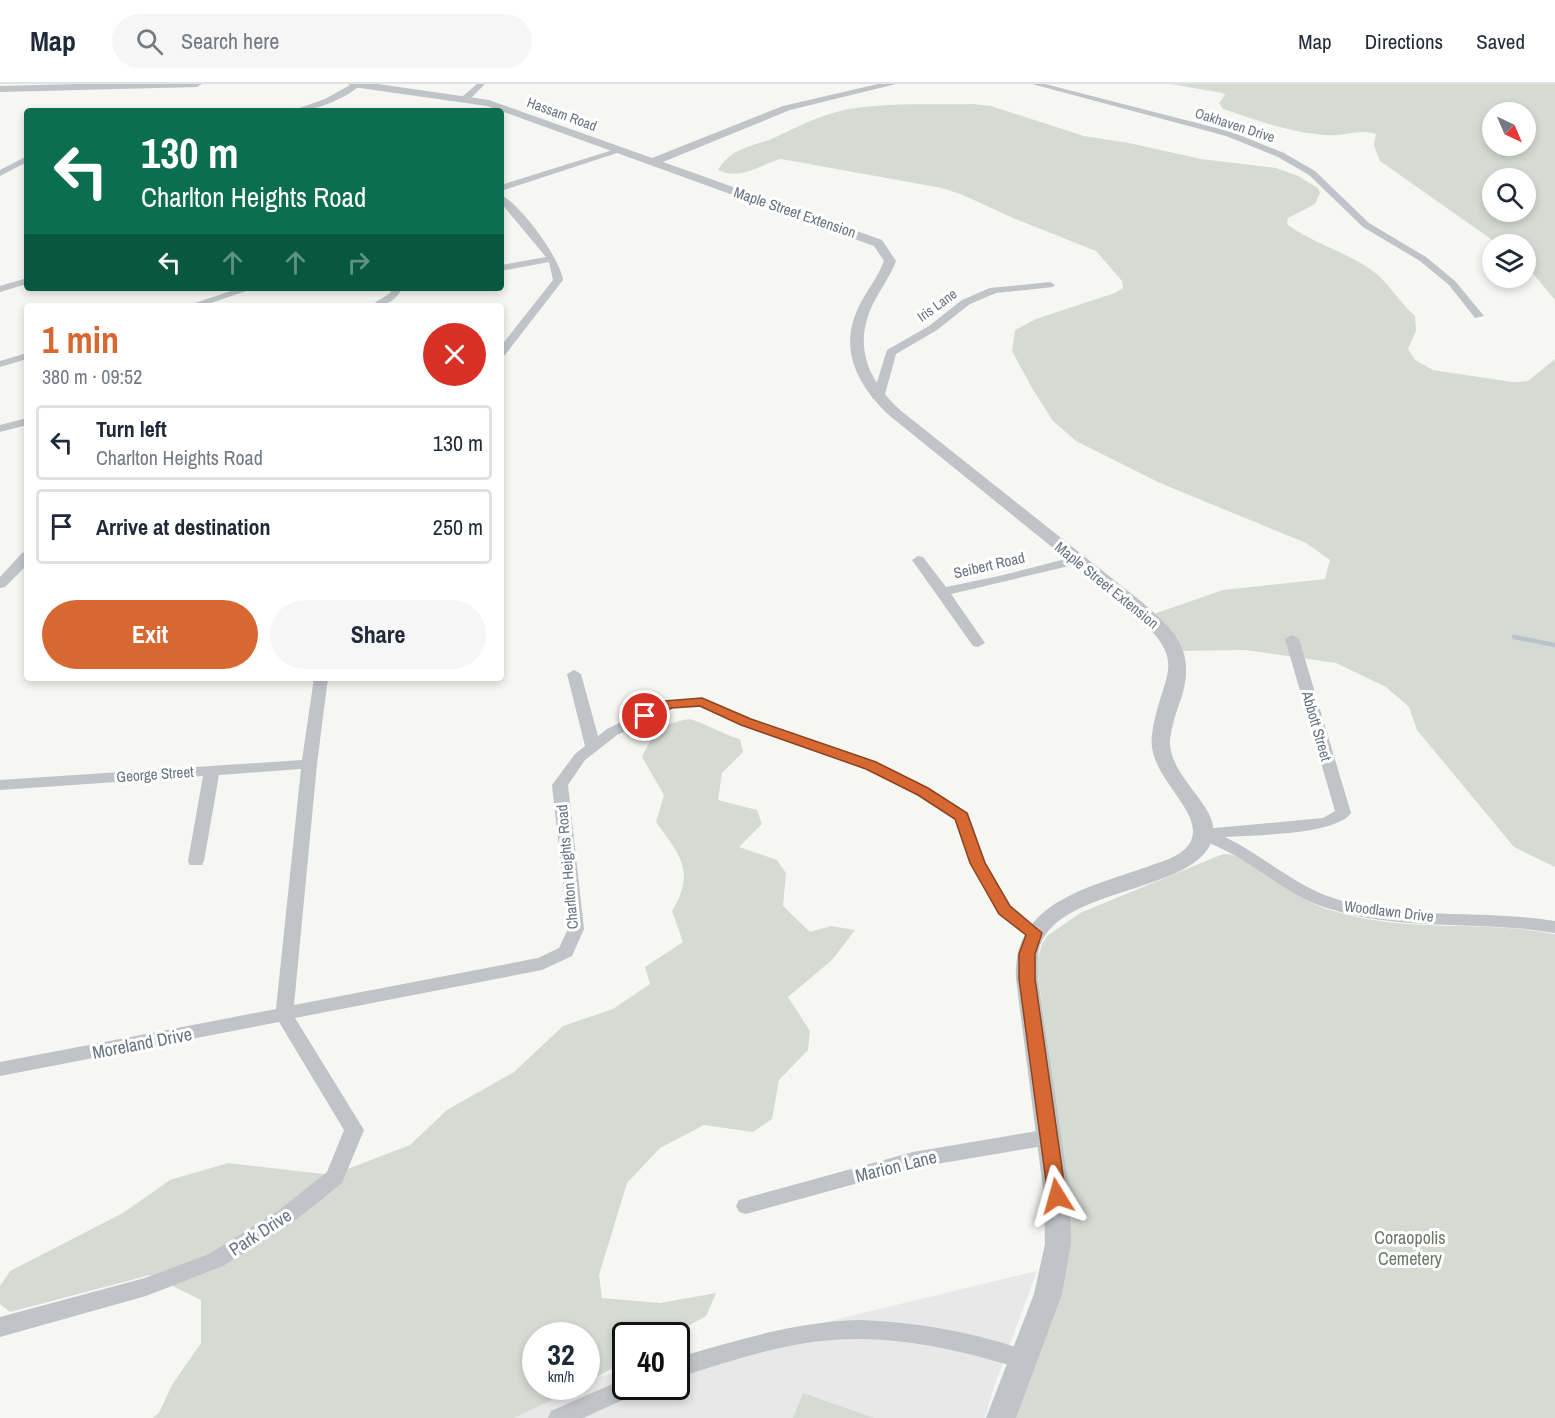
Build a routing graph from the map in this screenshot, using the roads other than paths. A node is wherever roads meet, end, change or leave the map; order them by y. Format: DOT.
graph roads {
  1 [pos="197,84"];
  2 [pos="353,84"];
  3 [pos="358,84"];
  4 [pos="481,84"];
  5 [pos="888,84"];
  6 [pos="1035,84"];
  7 [pos="55,86"];
  8 [pos="0,89"];
  9 [pos="466,98"];
  10 [pos="305,108"];
  11 [pos="503,108"];
  12 [pos="504,109"];
  13 [pos="619,151"];
  14 [pos="24,161"];
  15 [pos="652,162"];
  16 [pos="0,173"];
  17 [pos="504,187"];
  18 [pos="504,201"];
  19 [pos="551,259"];
  20 [pos="504,267"];
  21 [pos="24,282"];
  22 [pos="1050,285"];
  23 [pos="0,289"];
  24 [pos="240,291"];
  25 [pos="396,291"];
  26 [pos="201,303"];
  27 [pos="380,303"];
  28 [pos="1479,315"];
  29 [pos="504,349"];
  30 [pos="24,357"];
  31 [pos="0,364"];
  32 [pos="878,398"];
  33 [pos="24,422"];
  34 [pos="0,429"];
  35 [pos="24,560"];
  36 [pos="918,560"];
  37 [pos="1077,560"];
  38 [pos="0,584"];
  39 [pos="944,591"];
  40 [pos="1292,639"];
  41 [pos="978,643"];
  42 [pos="574,674"];
  43 [pos="321,681"];
  44 [pos="593,747"];
  45 [pos="309,764"];
  46 [pos="212,770"];
  47 [pos="0,785"];
  48 [pos="1204,834"];
  49 [pos="196,861"];
  50 [pos="1555,927"];
  51 [pos="1035,933"];
  52 [pos="284,1015"];
  53 [pos="0,1069"];
  54 [pos="1049,1137"];
  55 [pos="746,1206"];
  56 [pos="0,1327"];
  57 [pos="1022,1359"];
  58 [pos="690,1364"];
  59 [pos="612,1394"];
  60 [pos="559,1418"];
  61 [pos="1001,1418"];
  1 -- 7 [label="street"];
  2 -- 3 [label="street, Hassam Road"];
  3 -- 9 [label="street, Hassam Road"];
  3 -- 10 [label="street"];
  4 -- 9 [label="street"];
  5 -- 15 [label="street"];
  6 -- 28 [label="street, Oakhaven Drive"];
  7 -- 8 [label="street"];
  9 -- 11 [label="street, Hassam Road"];
  12 -- 13 [label="street, Hassam Road"];
  13 -- 15 [label="street, Hassam Road"];
  13 -- 17 [label="street"];
  14 -- 16 [label="street"];
  15 -- 32 [label="street, Maple Street Extension"];
  18 -- 19 [label="street"];
  19 -- 20 [label="street"];
  19 -- 29 [label="street"];
  21 -- 23 [label="street"];
  22 -- 32 [label="street, Iris Lane"];
  24 -- 26 [label="street"];
  25 -- 27 [label="street"];
  30 -- 31 [label="street"];
  32 -- 37 [label="street, Maple Street Extension"];
  33 -- 34 [label="street"];
  35 -- 38 [label="street"];
  36 -- 39 [label="street, Seibert Road"];
  37 -- 39 [label="street, Seibert Road"];
  37 -- 48 [label="street, Maple Street Extension"];
  39 -- 41 [label="street, Seibert Road"];
  40 -- 48 [label="street, Abbott Street"];
  42 -- 44 [label="street"];
  43 -- 45 [label="street"];
  44 -- 51 [label="street, Charlton Heights Road"];
  44 -- 52 [label="street, Charlton Heights Road"];
  45 -- 46 [label="street, George Street"];
  45 -- 52 [label="street"];
  46 -- 47 [label="street, George Street"];
  46 -- 49 [label="street"];
  48 -- 50 [label="street, Woodlawn Drive"];
  48 -- 51 [label="street"];
  51 -- 54 [label="street"];
  52 -- 53 [label="street, Moreland Drive"];
  52 -- 56 [label="street, Park Drive"];
  54 -- 55 [label="street, Marion Lane"];
  54 -- 57 [label="street"];
  57 -- 58 [label="street"];
  57 -- 61 [label="street"];
  59 -- 60 [label="street"];
}
